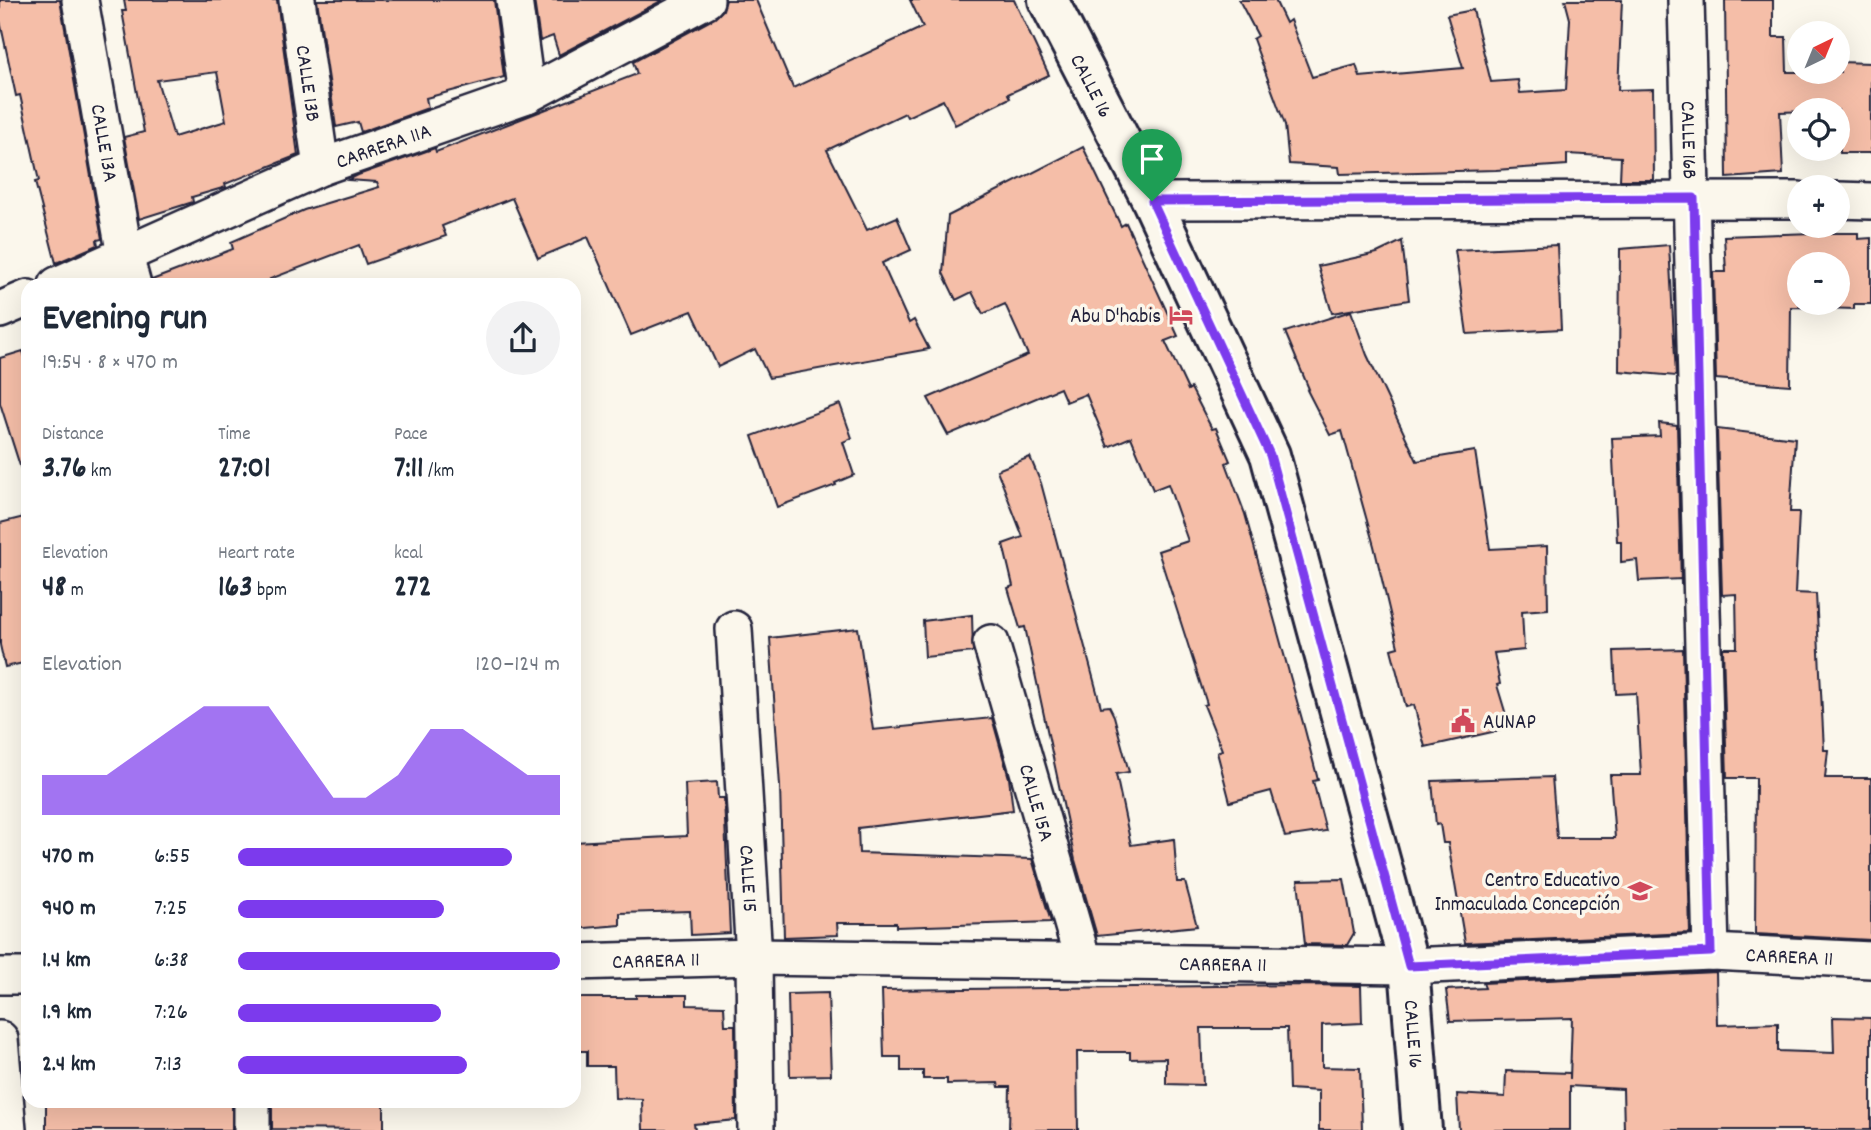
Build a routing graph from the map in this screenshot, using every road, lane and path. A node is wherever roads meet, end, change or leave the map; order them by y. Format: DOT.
graph roads {
  1 [pos="80,0"];
  2 [pos="297,0"];
  3 [pos="514,0"];
  4 [pos="706,0"];
  5 [pos="1048,0"];
  6 [pos="1686,0"];
  7 [pos="527,95"];
  8 [pos="321,167"];
  9 [pos="1694,198"];
  10 [pos="1787,200"];
  11 [pos="1850,200"];
  12 [pos="1152,201"];
  13 [pos="1871,201"];
  14 [pos="129,271"];
  15 [pos="93,278"];
  16 [pos="21,301"];
  17 [pos="0,310"];
  18 [pos="734,629"];
  19 [pos="991,643"];
  20 [pos="1711,952"];
  21 [pos="754,957"];
  22 [pos="1871,960"];
  23 [pos="1083,961"];
  24 [pos="581,962"];
  25 [pos="1409,966"];
  26 [pos="0,976"];
  27 [pos="21,976"];
  28 [pos="0,1038"];
  29 [pos="252,1108"];
  30 [pos="8,1130"];
  31 [pos="252,1130"];
  32 [pos="755,1130"];
  33 [pos="1422,1130"];
  1 -- 14 [label="street, CALLE 13A"];
  2 -- 8 [label="street, CALLE 13B"];
  3 -- 7 [label="street"];
  4 -- 7 [label="street, CARRERA 11A"];
  5 -- 12 [label="main road, CALLE 16"];
  6 -- 9 [label="street, CALLE 16B"];
  7 -- 8 [label="street, CARRERA 11A"];
  8 -- 14 [label="street, CARRERA 11A"];
  9 -- 10 [label="street"];
  9 -- 12 [label="street"];
  9 -- 20 [label="street, CALLE 16B"];
  11 -- 13 [label="street"];
  12 -- 25 [label="main road, CALLE 16"];
  14 -- 15 [label="street, CARRERA 11A"];
  16 -- 17 [label="street"];
  18 -- 21 [label="street, CALLE 15"];
  19 -- 23 [label="street, CALLE 15A"];
  20 -- 22 [label="street, CARRERA 11"];
  20 -- 25 [label="street, CARRERA 11"];
  21 -- 23 [label="street, CARRERA 11"];
  21 -- 24 [label="street, CARRERA 11"];
  21 -- 32 [label="street, CALLE 15"];
  23 -- 25 [label="street, CARRERA 11"];
  25 -- 33 [label="main road, CALLE 16"];
  26 -- 27 [label="street"];
  28 -- 30 [label="street"];
  29 -- 31 [label="street"];
}
